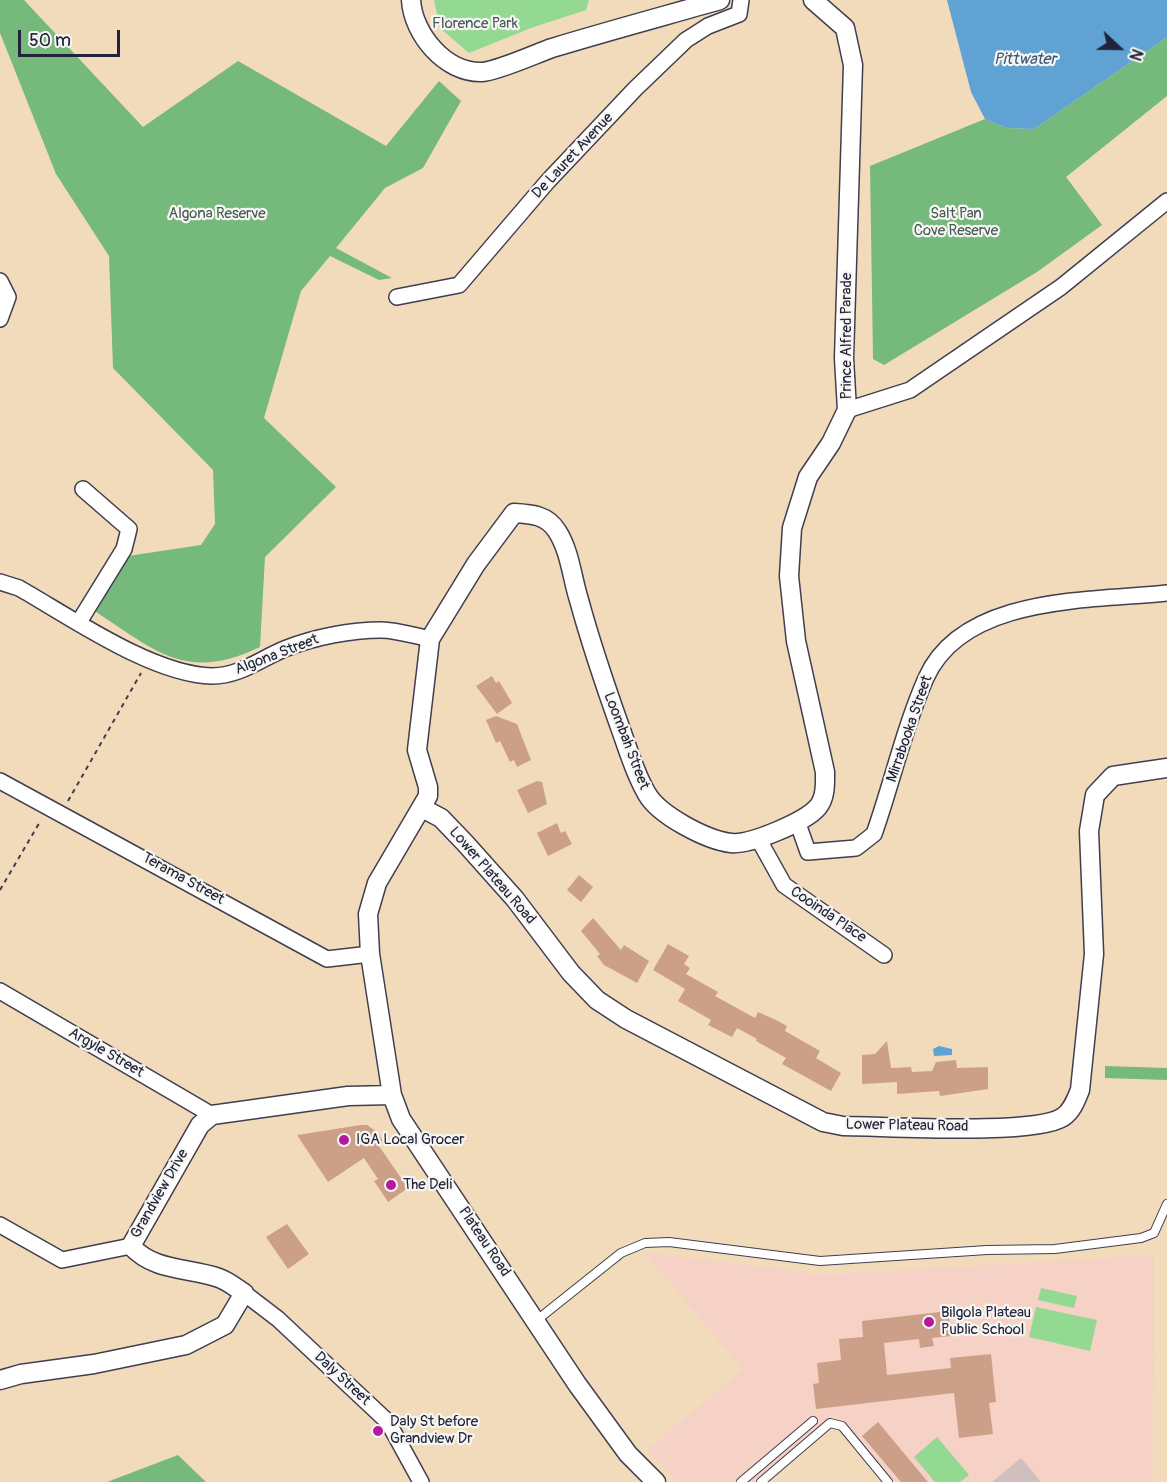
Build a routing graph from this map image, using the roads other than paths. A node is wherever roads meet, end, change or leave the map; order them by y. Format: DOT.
graph roads {
  1 [pos="411,0"];
  2 [pos="720,0"];
  3 [pos="741,0"];
  4 [pos="813,0"];
  5 [pos="1167,201"];
  6 [pos="0,282"];
  7 [pos="397,297"];
  8 [pos="0,319"];
  9 [pos="847,410"];
  10 [pos="83,489"];
  11 [pos="0,582"];
  12 [pos="1167,593"];
  13 [pos="79,622"];
  14 [pos="430,639"];
  15 [pos="1167,768"];
  16 [pos="0,781"];
  17 [pos="422,808"];
  18 [pos="797,821"];
  19 [pos="759,840"];
  20 [pos="370,954"];
  21 [pos="884,954"];
  22 [pos="0,991"];
  23 [pos="392,1095"];
  24 [pos="212,1115"];
  25 [pos="1167,1204"];
  26 [pos="0,1225"];
  27 [pos="131,1246"];
  28 [pos="244,1293"];
  29 [pos="537,1320"];
  30 [pos="0,1380"];
  31 [pos="813,1421"];
  32 [pos="421,1482"];
  33 [pos="656,1482"];
  34 [pos="741,1482"];
  35 [pos="761,1482"];
  36 [pos="888,1482"];
  1 -- 2 [label="street"];
  3 -- 7 [label="street, De Lauret Avenue"];
  4 -- 9 [label="street, Prince Alfred Parade"];
  5 -- 9 [label="street, Prince Alfred Parade"];
  6 -- 8 [label="street"];
  9 -- 18 [label="street, Loombah Street"];
  10 -- 13 [label="street"];
  11 -- 13 [label="street, Algona Street"];
  12 -- 18 [label="street, Mirrabooka Street"];
  13 -- 14 [label="street, Algona Street"];
  14 -- 17 [label="street, Loombah Street"];
  14 -- 19 [label="street, Loombah Street"];
  15 -- 17 [label="street, Lower Plateau Road"];
  16 -- 20 [label="street, Terama Street"];
  17 -- 20 [label="street, Plateau Road"];
  18 -- 19 [label="street, Loombah Street"];
  19 -- 21 [label="street, Cooinda Place"];
  20 -- 23 [label="street, Plateau Road"];
  22 -- 24 [label="street, Argyle Street"];
  23 -- 24 [label="street"];
  23 -- 29 [label="street, Plateau Road"];
  24 -- 27 [label="street, Grandview Drive"];
  25 -- 29 [label="lane"];
  26 -- 27 [label="street"];
  27 -- 28 [label="street, Grandview Drive"];
  28 -- 30 [label="street"];
  28 -- 32 [label="street, Daly Street"];
  29 -- 33 [label="street, Plateau Road"];
  31 -- 34 [label="lane"];
  35 -- 36 [label="lane"];
}
